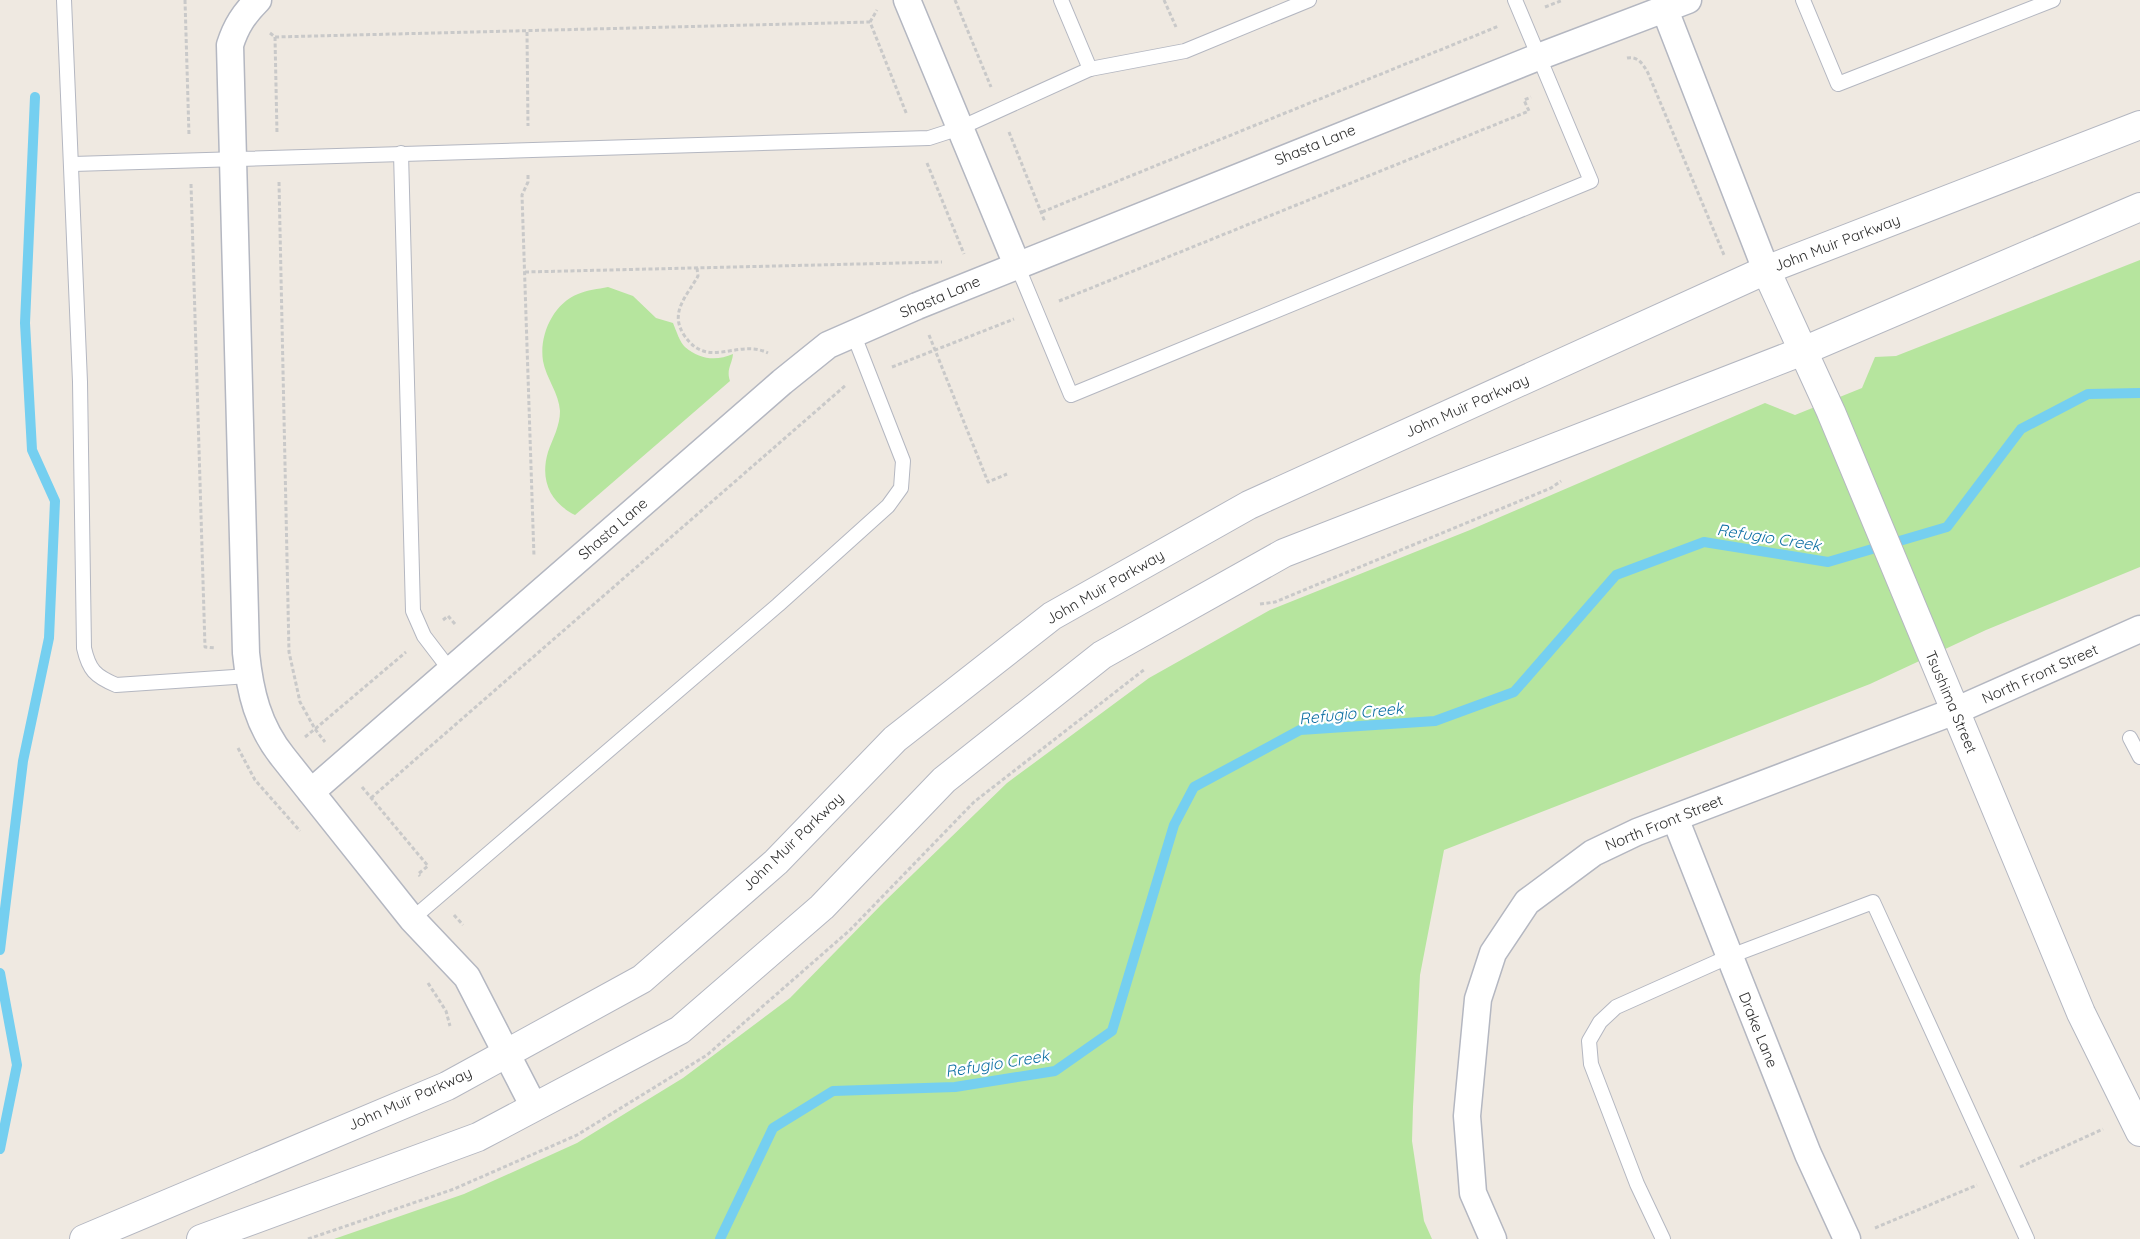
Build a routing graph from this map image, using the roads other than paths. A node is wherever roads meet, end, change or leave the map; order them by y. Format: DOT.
graph roads {
  1 [pos="64,0"];
  2 [pos="258,0"];
  3 [pos="907,0"];
  4 [pos="1061,0"];
  5 [pos="1309,0"];
  6 [pos="1514,0"];
  7 [pos="1688,0"];
  8 [pos="1803,0"];
  9 [pos="2053,0"];
  10 [pos="1664,10"];
  11 [pos="1538,57"];
  12 [pos="1090,69"];
  13 [pos="2140,125"];
  14 [pos="960,128"];
  15 [pos="401,153"];
  16 [pos="234,160"];
  17 [pos="72,164"];
  18 [pos="2140,207"];
  19 [pos="1016,265"];
  20 [pos="1766,270"];
  21 [pos="853,333"];
  22 [pos="1803,351"];
  23 [pos="2140,629"];
  24 [pos="450,670"];
  25 [pos="249,676"];
  26 [pos="1955,711"];
  27 [pos="2130,738"];
  28 [pos="2140,757"];
  29 [pos="311,792"];
  30 [pos="1675,818"];
  31 [pos="412,919"];
  32 [pos="1728,957"];
  33 [pos="507,1053"];
  34 [pos="534,1107"];
  35 [pos="2140,1132"];
  36 [pos="84,1239"];
  37 [pos="201,1239"];
  38 [pos="1493,1239"];
  39 [pos="1663,1239"];
  40 [pos="1847,1239"];
  41 [pos="2027,1239"];
  1 -- 17 [label="lane"];
  2 -- 16 [label="street"];
  3 -- 14 [label="street"];
  4 -- 12 [label="lane"];
  5 -- 12 [label="lane"];
  6 -- 11 [label="lane"];
  7 -- 10 [label="street, Shasta Lane"];
  8 -- 9 [label="lane"];
  10 -- 11 [label="street, Shasta Lane"];
  10 -- 20 [label="street"];
  11 -- 19 [label="street, Shasta Lane"];
  11 -- 19 [label="lane"];
  12 -- 14 [label="lane"];
  13 -- 20 [label="main road, John Muir Parkway"];
  14 -- 15 [label="lane"];
  14 -- 19 [label="street"];
  15 -- 16 [label="lane"];
  15 -- 24 [label="lane"];
  16 -- 17 [label="lane"];
  16 -- 25 [label="street"];
  17 -- 25 [label="lane"];
  18 -- 22 [label="main road"];
  19 -- 21 [label="street, Shasta Lane"];
  20 -- 22 [label="main road, Tsushima Street"];
  20 -- 33 [label="main road, John Muir Parkway"];
  21 -- 24 [label="street, Shasta Lane"];
  21 -- 31 [label="lane"];
  22 -- 26 [label="main road, Tsushima Street"];
  22 -- 34 [label="main road"];
  23 -- 26 [label="street, North Front Street"];
  24 -- 29 [label="street, Shasta Lane"];
  25 -- 29 [label="street"];
  26 -- 30 [label="street, North Front Street"];
  26 -- 35 [label="main road, Tsushima Street"];
  27 -- 28 [label="lane"];
  29 -- 31 [label="street"];
  30 -- 32 [label="street, Drake Lane"];
  30 -- 38 [label="street, North Front Street"];
  31 -- 33 [label="street"];
  32 -- 39 [label="lane"];
  32 -- 40 [label="street, Drake Lane"];
  32 -- 41 [label="lane"];
  33 -- 34 [label="street"];
  33 -- 36 [label="main road, John Muir Parkway"];
  34 -- 37 [label="main road"];
}
